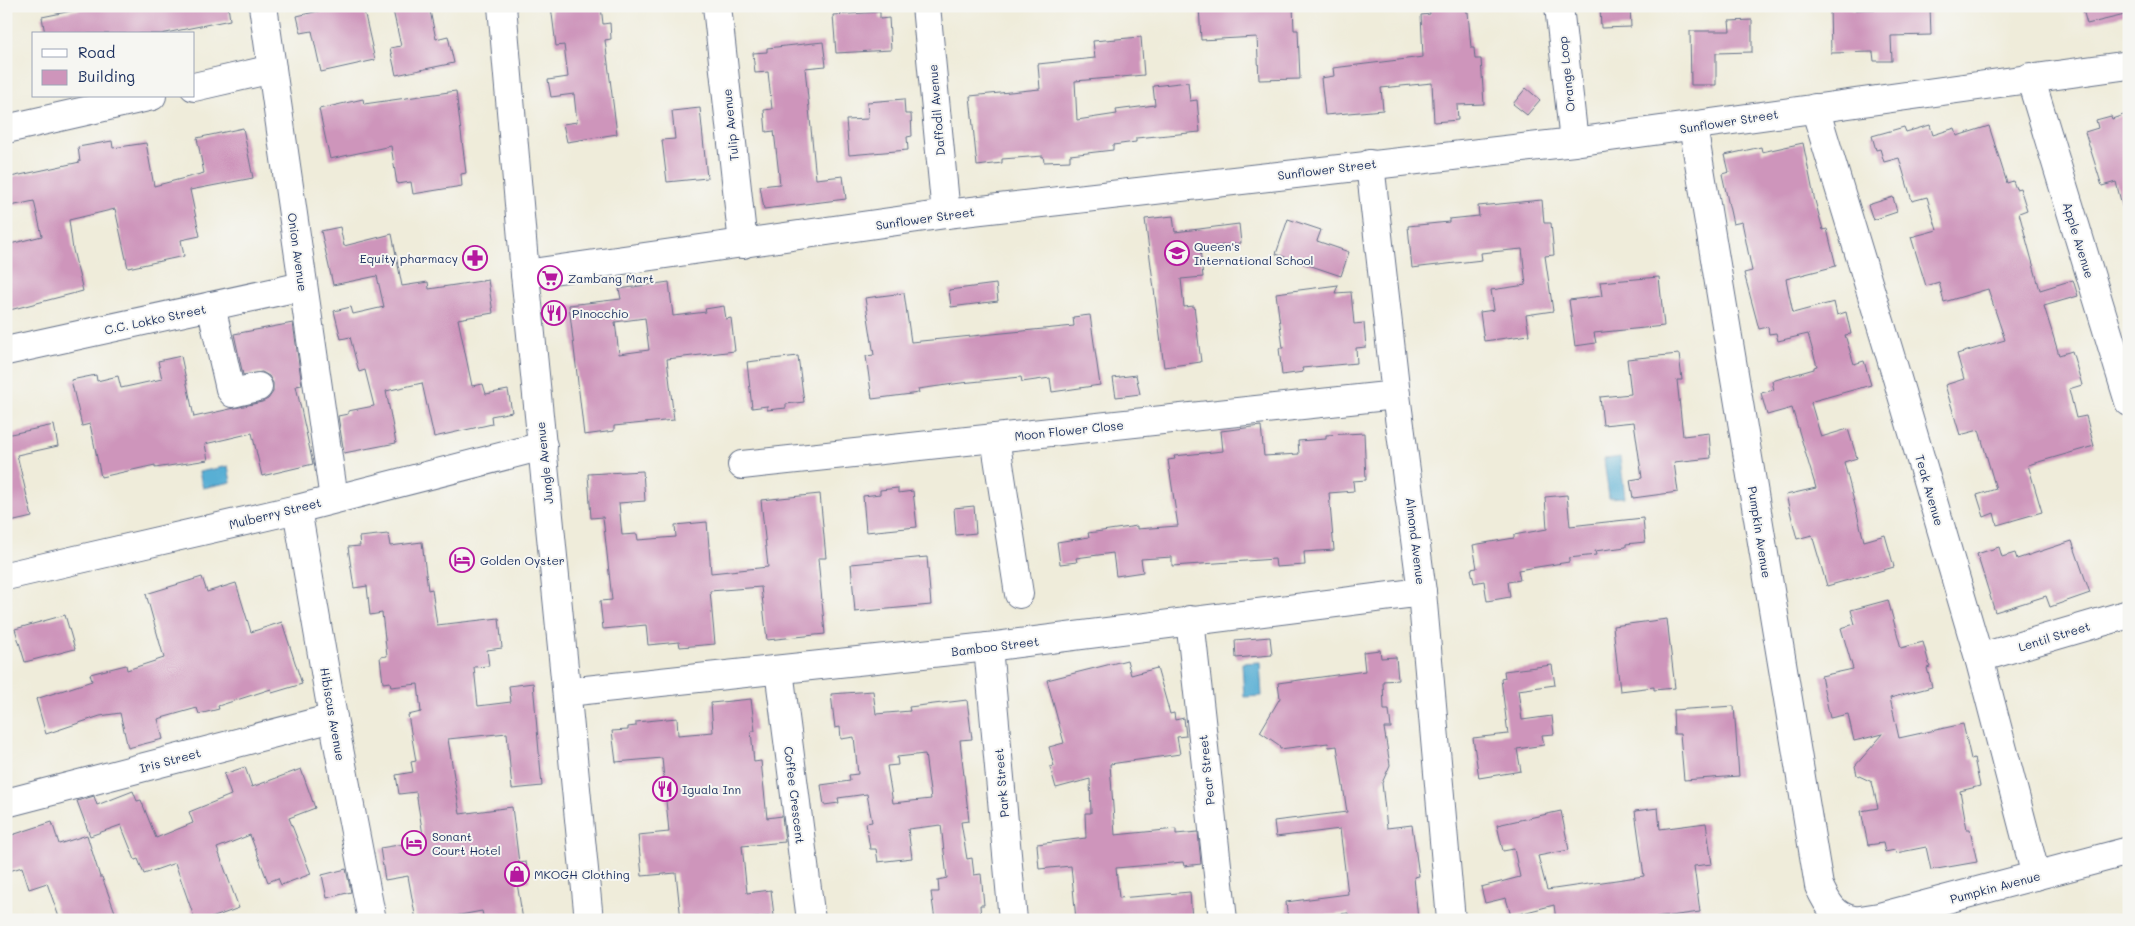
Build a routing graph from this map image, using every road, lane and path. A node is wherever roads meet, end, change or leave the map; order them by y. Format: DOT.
graph roads {
  1 [pos="263,6"];
  2 [pos="502,6"];
  3 [pos="717,6"];
  4 [pos="926,6"];
  5 [pos="1559,6"];
  6 [pos="2129,65"];
  7 [pos="272,69"];
  8 [pos="2030,77"];
  9 [pos="195,87"];
  10 [pos="143,98"];
  11 [pos="1815,108"];
  12 [pos="1694,126"];
  13 [pos="6,129"];
  14 [pos="1574,142"];
  15 [pos="1370,164"];
  16 [pos="946,214"];
  17 [pos="743,244"];
  18 [pos="525,274"];
  19 [pos="303,286"];
  20 [pos="211,306"];
  21 [pos="6,351"];
  22 [pos="258,387"];
  23 [pos="1396,395"];
  24 [pos="2129,402"];
  25 [pos="995,438"];
  26 [pos="542,446"];
  27 [pos="742,465"];
  28 [pos="334,499"];
  29 [pos="297,509"];
  30 [pos="6,576"];
  31 [pos="1422,592"];
  32 [pos="1019,594"];
  33 [pos="2129,614"];
  34 [pos="1190,620"];
  35 [pos="988,647"];
  36 [pos="1979,658"];
  37 [pos="779,670"];
  38 [pos="567,692"];
  39 [pos="333,718"];
  40 [pos="6,803"];
  41 [pos="2129,851"];
  42 [pos="2036,876"];
  43 [pos="372,920"];
  44 [pos="589,920"];
  45 [pos="811,920"];
  46 [pos="1013,920"];
  47 [pos="1223,920"];
  48 [pos="1451,920"];
  49 [pos="1854,920"];
  50 [pos="1860,920"];
  1 -- 7 [label="street, Onion Avenue"];
  2 -- 18 [label="street, Jungle Avenue"];
  3 -- 17 [label="street, Tulip Avenue"];
  4 -- 16 [label="street, Daffodil Avenue"];
  5 -- 14 [label="street, Orange Loop"];
  6 -- 8 [label="street, Sunflower Street"];
  7 -- 9 [label="street"];
  7 -- 19 [label="street, Onion Avenue"];
  8 -- 11 [label="street, Sunflower Street"];
  8 -- 24 [label="street, Apple Avenue"];
  10 -- 13 [label="street"];
  11 -- 12 [label="street, Sunflower Street"];
  11 -- 36 [label="street, Teak Avenue"];
  12 -- 14 [label="street, Sunflower Street"];
  12 -- 49 [label="street, Pumpkin Avenue"];
  14 -- 15 [label="street, Sunflower Street"];
  15 -- 16 [label="street, Sunflower Street"];
  15 -- 23 [label="street, Almond Avenue"];
  16 -- 17 [label="street, Sunflower Street"];
  17 -- 18 [label="street, Sunflower Street"];
  18 -- 26 [label="street, Jungle Avenue"];
  19 -- 20 [label="street, C.C. Lokko Street"];
  19 -- 28 [label="street, Onion Avenue"];
  20 -- 21 [label="street, C.C. Lokko Street"];
  20 -- 22 [label="street"];
  23 -- 25 [label="street, Moon Flower Close"];
  23 -- 31 [label="street, Almond Avenue"];
  25 -- 27 [label="street, Moon Flower Close"];
  25 -- 32 [label="street"];
  26 -- 28 [label="street, Mulberry Street"];
  26 -- 38 [label="street, Jungle Avenue"];
  28 -- 29 [label="street, Mulberry Street"];
  29 -- 30 [label="street, Mulberry Street"];
  29 -- 39 [label="street, Hibiscus Avenue"];
  31 -- 34 [label="street, Bamboo Street"];
  31 -- 48 [label="street, Almond Avenue"];
  33 -- 36 [label="street, Lentil Street"];
  34 -- 35 [label="street, Bamboo Street"];
  34 -- 47 [label="street, Pear Street"];
  35 -- 37 [label="street, Bamboo Street"];
  35 -- 46 [label="street, Park Street"];
  36 -- 42 [label="street, Teak Avenue"];
  37 -- 38 [label="street, Bamboo Street"];
  37 -- 45 [label="street, Coffee Crescent"];
  38 -- 44 [label="street, Jungle Avenue"];
  39 -- 40 [label="street, Iris Street"];
  39 -- 43 [label="street, Hibiscus Avenue"];
  41 -- 42 [label="street, Pumpkin Avenue"];
  42 -- 50 [label="street, Pumpkin Avenue"];
}
